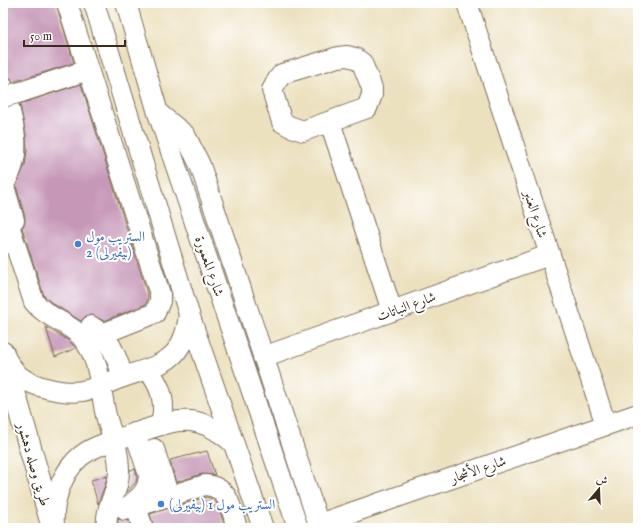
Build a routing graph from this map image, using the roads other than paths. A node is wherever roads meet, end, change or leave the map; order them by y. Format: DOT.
graph roads {
  1 [pos="67,3"];
  2 [pos="94,3"];
  3 [pos="467,3"];
  4 [pos="127,4"];
  5 [pos="88,70"];
  6 [pos="9,92"];
  7 [pos="158,113"];
  8 [pos="330,122"];
  9 [pos="3,185"];
  10 [pos="3,207"];
  11 [pos="191,212"];
  12 [pos="161,221"];
  13 [pos="549,255"];
  14 [pos="392,311"];
  15 [pos="189,314"];
  16 [pos="95,340"];
  17 [pos="4,355"];
  18 [pos="263,357"];
  19 [pos="148,370"];
  20 [pos="123,377"];
  21 [pos="100,385"];
  22 [pos="638,414"];
  23 [pos="606,425"];
  24 [pos="148,429"];
  25 [pos="115,440"];
  26 [pos="232,442"];
  27 [pos="169,497"];
  28 [pos="127,515"];
  29 [pos="319,526"];
  30 [pos="54,528"];
  31 [pos="107,528"];
  32 [pos="143,528"];
  33 [pos="237,528"];
  34 [pos="263,528"];
  35 [pos="298,528"];
  1 -- 5 [label="street"];
  2 -- 12 [label="street"];
  3 -- 13 [label="street, شارع العنبر"];
  4 -- 7 [label="street, شارع المعمورة"];
  5 -- 6 [label="street"];
  5 -- 16 [label="street"];
  6 -- 9 [label="street"];
  7 -- 11 [label="street, شارع المعمورة"];
  7 -- 18 [label="street"];
  8 -- 8 [label="street"];
  8 -- 14 [label="street"];
  9 -- 16 [label="street"];
  10 -- 16 [label="street"];
  11 -- 12 [label="street"];
  11 -- 35 [label="street, شارع المعمورة"];
  12 -- 15 [label="street"];
  13 -- 14 [label="street, شارع النباتات"];
  13 -- 23 [label="street, شارع العنبر"];
  14 -- 18 [label="street, شارع النباتات"];
  15 -- 19 [label="street"];
  15 -- 26 [label="street"];
  16 -- 20 [label="street"];
  16 -- 21 [label="street"];
  17 -- 21 [label="street"];
  17 -- 30 [label="main road, طريق وصله دهشور"];
  18 -- 29 [label="street"];
  19 -- 20 [label="street"];
  19 -- 24 [label="street"];
  20 -- 21 [label="street"];
  21 -- 25 [label="street"];
  22 -- 23 [label="street, شارع الأشجار"];
  23 -- 29 [label="street, شارع الأشجار"];
  24 -- 25 [label="street"];
  24 -- 26 [label="street"];
  24 -- 27 [label="street"];
  24 -- 28 [label="street"];
  25 -- 30 [label="street"];
  25 -- 31 [label="street"];
  26 -- 34 [label="street"];
  27 -- 28 [label="street"];
  27 -- 33 [label="street"];
  28 -- 32 [label="street"];
}
